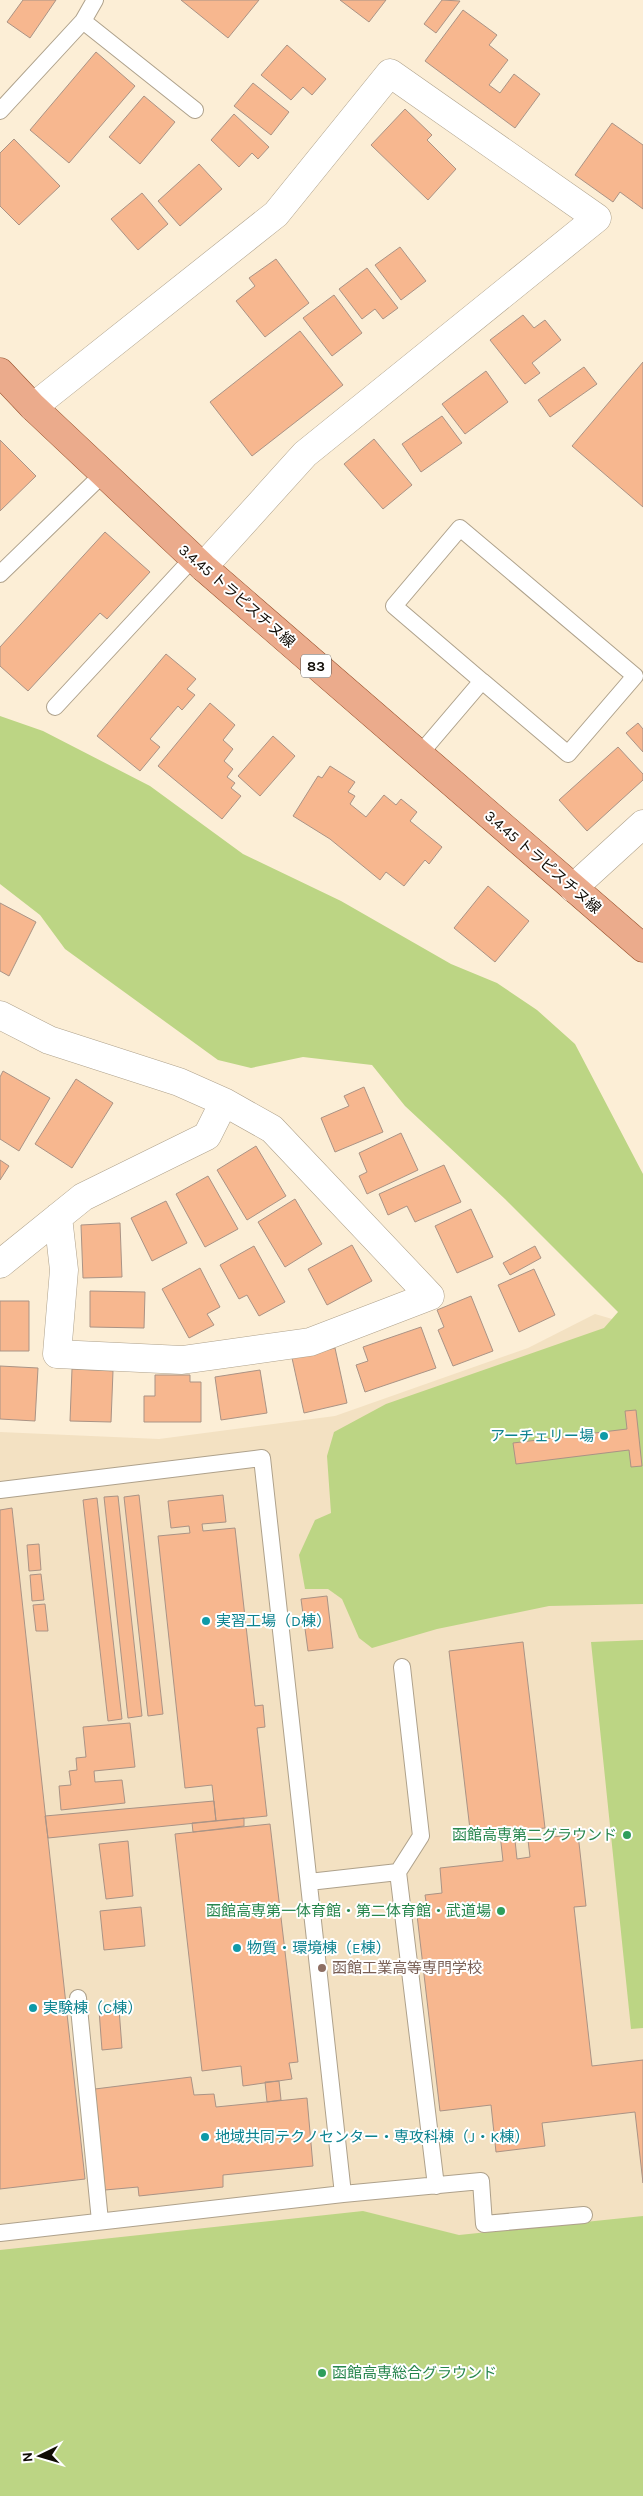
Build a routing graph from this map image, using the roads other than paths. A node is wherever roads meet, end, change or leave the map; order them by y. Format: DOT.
graph roads {
  1 [pos="95,0"];
  2 [pos="84,21"];
  3 [pos="195,110"];
  4 [pos="0,111"];
  5 [pos="0,372"];
  6 [pos="33,407"];
  7 [pos="103,474"];
  8 [pos="198,563"];
  9 [pos="0,574"];
  10 [pos="484,683"];
  11 [pos="55,707"];
  12 [pos="419,755"];
  13 [pos="643,824"];
  14 [pos="573,888"];
  15 [pos="643,948"];
  16 [pos="0,1015"];
  17 [pos="224,1102"];
  18 [pos="58,1217"];
  19 [pos="0,1264"];
  20 [pos="0,1490"];
  21 [pos="402,1667"];
  22 [pos="398,1872"];
  23 [pos="309,1882"];
  24 [pos="78,1998"];
  25 [pos="436,2186"];
  26 [pos="343,2194"];
  27 [pos="584,2215"];
  28 [pos="100,2222"];
  29 [pos="0,2233"];
  1 -- 2 [label="lane"];
  2 -- 3 [label="lane"];
  2 -- 4 [label="lane"];
  5 -- 6 [label="main road, 3.4.45 トラピスチヌ線 / 83"];
  6 -- 7 [label="main road, 3.4.45 トラピスチヌ線 / 83"];
  6 -- 8 [label="street"];
  7 -- 8 [label="main road, 3.4.45 トラピスチヌ線 / 83"];
  7 -- 9 [label="lane"];
  8 -- 11 [label="lane"];
  8 -- 12 [label="main road, 3.4.45 トラピスチヌ線 / 83"];
  10 -- 10 [label="lane"];
  10 -- 12 [label="lane"];
  12 -- 14 [label="main road, 3.4.45 トラピスチヌ線 / 83"];
  13 -- 14 [label="street"];
  14 -- 15 [label="main road, 3.4.45 トラピスチヌ線 / 83"];
  16 -- 17 [label="street"];
  17 -- 18 [label="street"];
  17 -- 18 [label="street"];
  18 -- 19 [label="street"];
  20 -- 23 [label="lane"];
  21 -- 22 [label="lane"];
  22 -- 23 [label="lane"];
  22 -- 25 [label="lane"];
  23 -- 26 [label="lane"];
  24 -- 28 [label="lane"];
  25 -- 26 [label="lane"];
  25 -- 27 [label="lane"];
  26 -- 28 [label="lane"];
  28 -- 29 [label="lane"];
}
